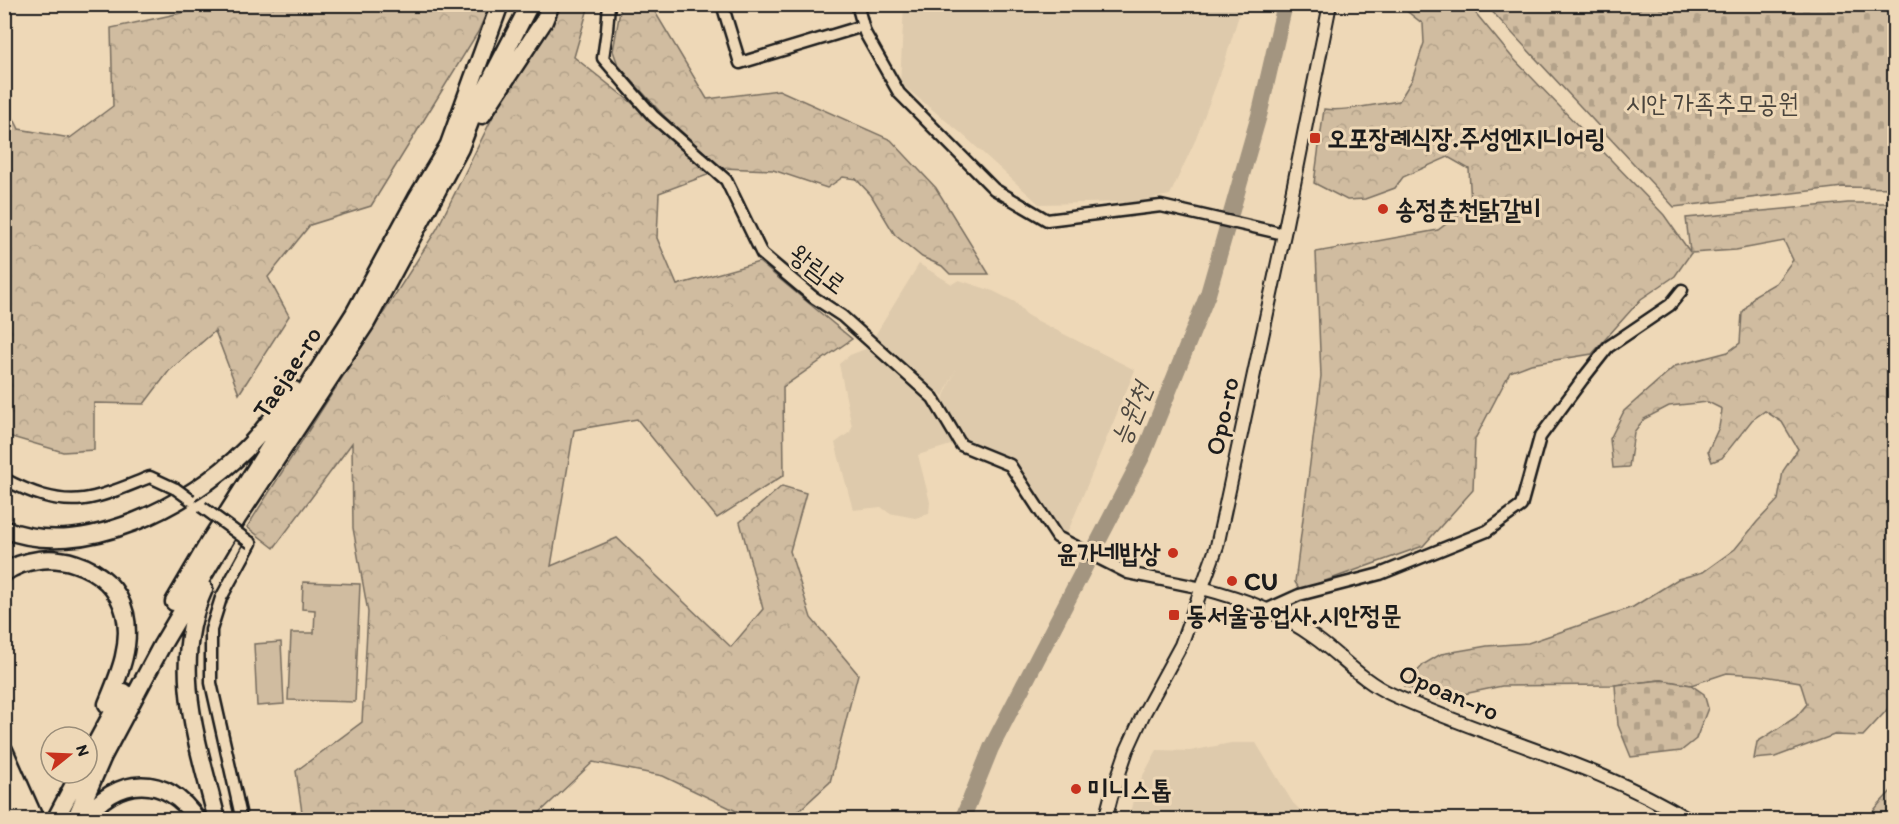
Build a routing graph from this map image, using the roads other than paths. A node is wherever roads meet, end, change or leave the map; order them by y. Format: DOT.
graph roads {
  1 [pos="500,4"];
  2 [pos="517,4"];
  3 [pos="530,4"];
  4 [pos="551,4"];
  5 [pos="609,4"];
  6 [pos="723,4"];
  7 [pos="857,4"];
  8 [pos="1330,4"];
  9 [pos="863,26"];
  10 [pos="454,148"];
  11 [pos="1284,234"];
  12 [pos="1682,290"];
  13 [pos="354,314"];
  14 [pos="4,479"];
  15 [pos="238,517"];
  16 [pos="4,530"];
  17 [pos="4,573"];
  18 [pos="1202,588"];
  19 [pos="1268,609"];
  20 [pos="99,727"];
  21 [pos="99,736"];
  22 [pos="4,740"];
  23 [pos="4,750"];
  24 [pos="12,785"];
  25 [pos="73,785"];
  26 [pos="4,803"];
  27 [pos="17,819"];
  28 [pos="35,819"];
  29 [pos="55,819"];
  30 [pos="75,819"];
  31 [pos="84,819"];
  32 [pos="197,819"];
  33 [pos="218,819"];
  34 [pos="239,819"];
  35 [pos="1105,819"];
  36 [pos="1689,819"];
  1 -- 10 [label="highway"];
  2 -- 10 [label="highway, Taejae-ro"];
  3 -- 10 [label="highway, Taejae-ro"];
  4 -- 10 [label="highway"];
  5 -- 18 [label="street, 왕림로"];
  6 -- 9 [label="street"];
  7 -- 9 [label="street"];
  8 -- 11 [label="street, Opo-ro"];
  9 -- 11 [label="street"];
  10 -- 13 [label="highway, Taejae-ro"];
  10 -- 15 [label="highway, Taejae-ro"];
  11 -- 18 [label="street, Opo-ro"];
  12 -- 19 [label="street"];
  13 -- 16 [label="highway"];
  13 -- 21 [label="highway, Taejae-ro"];
  14 -- 34 [label="street, bridge"];
  15 -- 30 [label="highway"];
  15 -- 33 [label="highway"];
  17 -- 20 [label="highway"];
  18 -- 19 [label="street, Opoan-ro"];
  18 -- 35 [label="street, Opo-ro"];
  19 -- 36 [label="street, Opoan-ro"];
  22 -- 24 [label="highway"];
  23 -- 24 [label="highway"];
  24 -- 27 [label="highway"];
  24 -- 28 [label="highway"];
  25 -- 29 [label="highway"];
  26 -- 27 [label="highway"];
  31 -- 32 [label="highway"];
}
